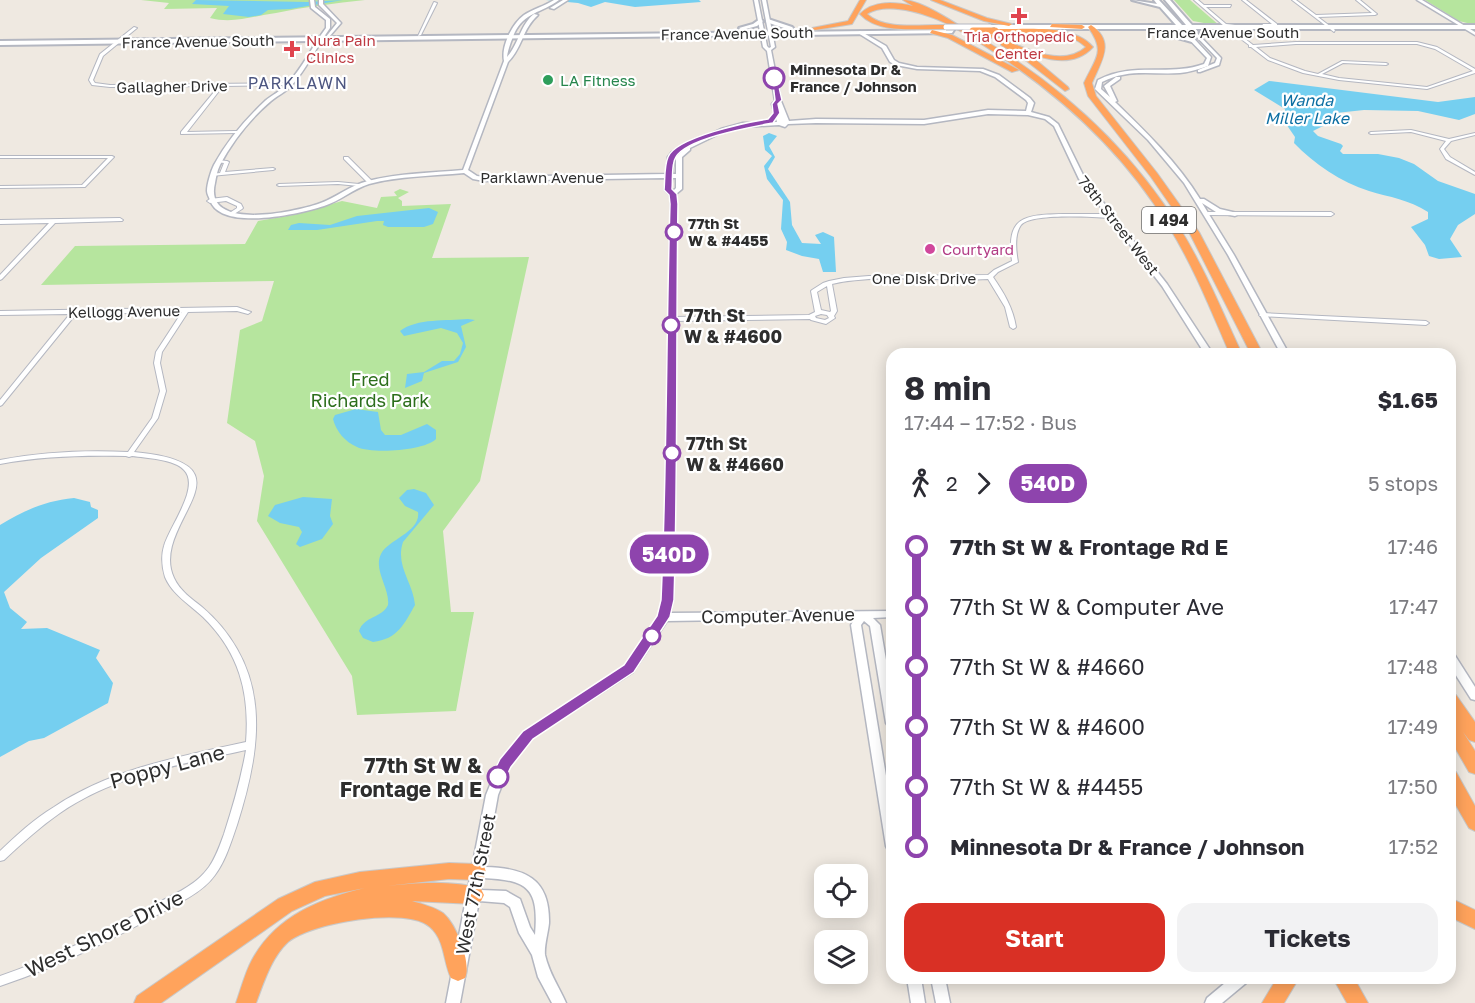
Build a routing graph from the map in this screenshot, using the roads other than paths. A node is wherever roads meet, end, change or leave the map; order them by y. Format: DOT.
graph roads {
  1 [pos="566,0"];
  2 [pos="756,0"];
  3 [pos="764,0"];
  4 [pos="863,0"];
  5 [pos="906,0"];
  6 [pos="921,0"];
  7 [pos="934,0"];
  8 [pos="1134,0"];
  9 [pos="1156,0"];
  10 [pos="1167,0"];
  11 [pos="1196,0"];
  12 [pos="1244,0"];
  13 [pos="1294,0"];
  14 [pos="1358,0"];
  15 [pos="1419,0"];
  16 [pos="321,2"];
  17 [pos="558,2"];
  18 [pos="312,3"];
  19 [pos="435,3"];
  20 [pos="1161,6"];
  21 [pos="1203,6"];
  22 [pos="1230,6"];
  23 [pos="854,16"];
  24 [pos="1316,16"];
  25 [pos="1173,19"];
  26 [pos="760,21"];
  27 [pos="768,21"];
  28 [pos="1454,21"];
  29 [pos="1187,22"];
  30 [pos="1082,27"];
  31 [pos="135,28"];
  32 [pos="815,28"];
  33 [pos="1465,28"];
  34 [pos="1475,28"];
  35 [pos="793,29"];
  36 [pos="949,29"];
  37 [pos="992,29"];
  38 [pos="1094,29"];
  39 [pos="1333,29"];
  40 [pos="727,30"];
  41 [pos="862,30"];
  42 [pos="1147,30"];
  43 [pos="1194,30"];
  44 [pos="1220,30"];
  45 [pos="1407,30"];
  46 [pos="762,31"];
  47 [pos="770,31"];
  48 [pos="912,31"];
  49 [pos="1183,31"];
  50 [pos="831,32"];
  51 [pos="891,32"];
  52 [pos="1234,32"];
  53 [pos="736,33"];
  54 [pos="805,33"];
  55 [pos="977,33"];
  56 [pos="419,35"];
  57 [pos="511,35"];
  58 [pos="521,35"];
  59 [pos="1475,35"];
  60 [pos="324,37"];
  61 [pos="1201,38"];
  62 [pos="11,39"];
  63 [pos="68,39"];
  64 [pos="96,39"];
  65 [pos="119,40"];
  66 [pos="1192,40"];
  67 [pos="0,42"];
  68 [pos="772,42"];
  69 [pos="874,42"];
  70 [pos="764,43"];
  71 [pos="1250,46"];
  72 [pos="769,50"];
  73 [pos="506,61"];
  74 [pos="1386,64"];
  75 [pos="1168,72"];
  76 [pos="1475,72"];
  77 [pos="1318,75"];
  78 [pos="290,84"];
  79 [pos="220,87"];
  80 [pos="277,91"];
  81 [pos="778,100"];
  82 [pos="1073,100"];
  83 [pos="1028,112"];
  84 [pos="776,113"];
  85 [pos="783,113"];
  86 [pos="1096,115"];
  87 [pos="816,121"];
  88 [pos="840,123"];
  89 [pos="763,124"];
  90 [pos="784,124"];
  91 [pos="235,132"];
  92 [pos="1371,133"];
  93 [pos="1475,134"];
  94 [pos="1449,140"];
  95 [pos="0,157"];
  96 [pos="1139,157"];
  97 [pos="345,158"];
  98 [pos="219,161"];
  99 [pos="273,169"];
  100 [pos="465,171"];
  101 [pos="222,174"];
  102 [pos="1475,174"];
  103 [pos="213,175"];
  104 [pos="669,175"];
  105 [pos="679,176"];
  106 [pos="370,182"];
  107 [pos="279,185"];
  108 [pos="359,185"];
  109 [pos="1187,185"];
  110 [pos="0,187"];
  111 [pos="673,194"];
  112 [pos="210,201"];
  113 [pos="231,214"];
  114 [pos="1208,214"];
  115 [pos="1235,214"];
  116 [pos="1331,214"];
  117 [pos="1109,216"];
  118 [pos="120,220"];
  119 [pos="54,221"];
  120 [pos="0,222"];
  121 [pos="990,277"];
  122 [pos="0,278"];
  123 [pos="829,283"];
  124 [pos="186,310"];
  125 [pos="74,312"];
  126 [pos="248,312"];
  127 [pos="818,312"];
  128 [pos="0,313"];
  129 [pos="831,315"];
  130 [pos="812,317"];
  131 [pos="1264,317"];
  132 [pos="672,319"];
  133 [pos="1013,327"];
  134 [pos="1205,348"];
  135 [pos="1233,348"];
  136 [pos="1254,348"];
  137 [pos="1282,348"];
  138 [pos="0,404"];
  139 [pos="129,455"];
  140 [pos="0,462"];
  141 [pos="863,614"];
  142 [pos="886,614"];
  143 [pos="664,617"];
  144 [pos="1456,666"];
  145 [pos="886,690"];
  146 [pos="1475,696"];
  147 [pos="1456,708"];
  148 [pos="1456,734"];
  149 [pos="1475,735"];
  150 [pos="251,745"];
  151 [pos="1475,767"];
  152 [pos="1456,788"];
  153 [pos="886,809"];
  154 [pos="1475,823"];
  155 [pos="0,857"];
  156 [pos="477,872"];
  157 [pos="474,895"];
  158 [pos="1456,910"];
  159 [pos="1475,920"];
  160 [pos="288,927"];
  161 [pos="538,953"];
  162 [pos="458,971"];
  163 [pos="0,981"];
  164 [pos="915,984"];
  165 [pos="939,984"];
  166 [pos="1234,984"];
  167 [pos="1285,984"];
  168 [pos="1347,984"];
  169 [pos="144,1003"];
  170 [pos="246,1003"];
  171 [pos="453,1003"];
  172 [pos="559,1003"];
  173 [pos="918,1003"];
  174 [pos="943,1003"];
  175 [pos="1212,1003"];
  176 [pos="1272,1003"];
  177 [pos="1358,1003"];
  1 -- 17 [label="street"];
  2 -- 26 [label="street"];
  3 -- 27 [label="street"];
  4 -- 23 [label="highway"];
  5 -- 55 [label="highway, I 494"];
  6 -- 55 [label="highway, I 494"];
  7 -- 30 [label="highway"];
  8 -- 20 [label="main road"];
  9 -- 20 [label="main road"];
  10 -- 29 [label="main road"];
  11 -- 21 [label="street"];
  12 -- 21 [label="street"];
  13 -- 24 [label="street"];
  14 -- 24 [label="street"];
  15 -- 28 [label="street"];
  16 -- 60 [label="street"];
  17 -- 57 [label="street"];
  17 -- 58 [label="street"];
  18 -- 60 [label="street"];
  19 -- 56 [label="street"];
  20 -- 25 [label="main road"];
  21 -- 22 [label="street"];
  23 -- 32 [label="highway"];
  23 -- 41 [label="highway"];
  24 -- 39 [label="street"];
  25 -- 42 [label="main road"];
  25 -- 49 [label="main road"];
  26 -- 40 [label="main road"];
  26 -- 46 [label="street"];
  27 -- 35 [label="main road"];
  27 -- 47 [label="street"];
  28 -- 33 [label="street"];
  28 -- 34 [label="main road"];
  29 -- 43 [label="main road"];
  29 -- 44 [label="main road"];
  30 -- 37 [label="main road, France Avenue South"];
  30 -- 38 [label="main road, France Avenue South"];
  31 -- 65 [label="street, Gallagher Drive"];
  32 -- 35 [label="main road, France Avenue South"];
  32 -- 41 [label="main road, France Avenue South"];
  33 -- 34 [label="main road, France Avenue South"];
  33 -- 39 [label="main road, France Avenue South"];
  33 -- 45 [label="main road, France Avenue South"];
  33 -- 59 [label="street"];
  35 -- 47 [label="main road, France Avenue South"];
  36 -- 37 [label="main road, France Avenue South, bridge"];
  36 -- 41 [label="main road, France Avenue South"];
  36 -- 48 [label="main road, France Avenue South"];
  36 -- 55 [label="main road, France Avenue South, bridge"];
  36 -- 55 [label="highway"];
  37 -- 38 [label="main road, France Avenue South"];
  37 -- 55 [label="highway, bridge"];
  37 -- 55 [label="highway"];
  38 -- 42 [label="main road, France Avenue South"];
  38 -- 96 [label="highway"];
  39 -- 44 [label="main road, France Avenue South"];
  39 -- 45 [label="main road, France Avenue South"];
  39 -- 52 [label="main road, France Avenue South"];
  40 -- 46 [label="main road, France Avenue South"];
  40 -- 58 [label="main road, France Avenue South"];
  41 -- 50 [label="main road, France Avenue South"];
  41 -- 51 [label="main road, France Avenue South"];
  41 -- 69 [label="street"];
  42 -- 49 [label="main road, France Avenue South"];
  42 -- 66 [label="main road"];
  43 -- 44 [label="main road, France Avenue South"];
  43 -- 49 [label="main road, France Avenue South"];
  43 -- 61 [label="street"];
  44 -- 52 [label="main road, France Avenue South"];
  44 -- 61 [label="main road"];
  45 -- 59 [label="main road"];
  46 -- 47 [label="main road, France Avenue South"];
  46 -- 53 [label="main road, France Avenue South"];
  46 -- 70 [label="street"];
  47 -- 54 [label="main road, France Avenue South"];
  47 -- 68 [label="street"];
  48 -- 51 [label="main road, France Avenue South"];
  48 -- 82 [label="highway"];
  49 -- 66 [label="street"];
  50 -- 54 [label="main road, France Avenue South"];
  50 -- 69 [label="main road"];
  51 -- 69 [label="main road"];
  52 -- 71 [label="street"];
  53 -- 58 [label="main road, France Avenue South"];
  53 -- 70 [label="main road"];
  54 -- 68 [label="main road"];
  55 -- 82 [label="highway, I 494"];
  56 -- 57 [label="main road, France Avenue South"];
  56 -- 60 [label="main road, France Avenue South"];
  57 -- 58 [label="main road, France Avenue South"];
  57 -- 60 [label="main road, France Avenue South"];
  57 -- 73 [label="street"];
  58 -- 73 [label="street"];
  60 -- 65 [label="main road, France Avenue South"];
  60 -- 78 [label="street"];
  61 -- 75 [label="street"];
  62 -- 63 [label="main road, France Avenue South"];
  62 -- 64 [label="main road"];
  62 -- 67 [label="main road, France Avenue South"];
  63 -- 64 [label="main road, France Avenue South"];
  63 -- 67 [label="main road"];
  64 -- 65 [label="main road, France Avenue South"];
  65 -- 67 [label="main road, France Avenue South"];
  65 -- 79 [label="street, Gallagher Drive"];
  66 -- 75 [label="street"];
  68 -- 72 [label="street"];
  69 -- 83 [label="street"];
  70 -- 72 [label="street"];
  71 -- 76 [label="street"];
  71 -- 77 [label="street"];
  72 -- 81 [label="street"];
  73 -- 100 [label="street"];
  74 -- 77 [label="street"];
  75 -- 109 [label="street"];
  76 -- 77 [label="street"];
  78 -- 79 [label="street, Gallagher Drive"];
  78 -- 98 [label="street"];
  79 -- 80 [label="street"];
  79 -- 91 [label="street"];
  81 -- 84 [label="street"];
  81 -- 85 [label="street"];
  82 -- 135 [label="highway, I 494"];
  83 -- 88 [label="street"];
  83 -- 117 [label="street, 78th Street West"];
  84 -- 89 [label="street"];
  84 -- 90 [label="street"];
  85 -- 87 [label="street"];
  85 -- 90 [label="street"];
  86 -- 96 [label="highway, I 494"];
  87 -- 88 [label="street"];
  87 -- 90 [label="street"];
  88 -- 90 [label="street"];
  89 -- 90 [label="street"];
  89 -- 104 [label="street"];
  90 -- 105 [label="street, West 77th Street"];
  92 -- 94 [label="street"];
  93 -- 94 [label="street"];
  94 -- 102 [label="street"];
  95 -- 110 [label="street"];
  96 -- 136 [label="highway, I 494"];
  97 -- 106 [label="street"];
  98 -- 101 [label="street"];
  98 -- 103 [label="street"];
  99 -- 101 [label="street"];
  100 -- 104 [label="street, Parklawn Avenue"];
  100 -- 106 [label="street, Parklawn Avenue"];
  101 -- 103 [label="street"];
  103 -- 112 [label="street"];
  104 -- 105 [label="street, Parklawn Avenue"];
  104 -- 111 [label="street, West 77th Street"];
  105 -- 111 [label="street, West 77th Street"];
  106 -- 108 [label="street, Parklawn Avenue"];
  107 -- 108 [label="street"];
  108 -- 113 [label="street, Parklawn Avenue"];
  109 -- 114 [label="street"];
  109 -- 115 [label="street"];
  111 -- 132 [label="street, West 77th Street"];
  112 -- 113 [label="street, Parklawn Avenue"];
  112 -- 113 [label="street"];
  114 -- 115 [label="street"];
  114 -- 131 [label="street"];
  115 -- 116 [label="street"];
  117 -- 121 [label="street, One Disk Drive"];
  117 -- 134 [label="street, 78th Street West"];
  118 -- 119 [label="street"];
  119 -- 120 [label="street"];
  119 -- 122 [label="street"];
  121 -- 123 [label="street, One Disk Drive"];
  121 -- 133 [label="street"];
  123 -- 127 [label="street"];
  123 -- 129 [label="street"];
  124 -- 125 [label="street, Kellogg Avenue"];
  124 -- 126 [label="street, Kellogg Avenue"];
  124 -- 139 [label="street"];
  125 -- 128 [label="street, Kellogg Avenue"];
  125 -- 138 [label="street"];
  127 -- 129 [label="street"];
  127 -- 130 [label="street"];
  129 -- 130 [label="street"];
  130 -- 132 [label="street"];
  131 -- 131 [label="street"];
  131 -- 137 [label="street"];
  132 -- 143 [label="street, West 77th Street"];
  139 -- 140 [label="street, West Shore Drive"];
  139 -- 150 [label="street, West Shore Drive"];
  141 -- 142 [label="street, Computer Avenue"];
  141 -- 143 [label="street, Computer Avenue"];
  141 -- 145 [label="street"];
  141 -- 153 [label="street"];
  143 -- 156 [label="street, West 77th Street"];
  144 -- 146 [label="street"];
  147 -- 149 [label="highway"];
  148 -- 151 [label="highway"];
  150 -- 155 [label="street, Poppy Lane"];
  150 -- 163 [label="street, West Shore Drive"];
  152 -- 154 [label="highway"];
  156 -- 157 [label="street, West 77th Street"];
  156 -- 161 [label="street"];
  156 -- 169 [label="highway"];
  157 -- 160 [label="highway"];
  157 -- 161 [label="street"];
  157 -- 162 [label="street, West 77th Street"];
  158 -- 159 [label="highway"];
  160 -- 162 [label="highway"];
  160 -- 170 [label="highway"];
  161 -- 172 [label="street"];
  162 -- 171 [label="street, West 77th Street"];
  164 -- 173 [label="street"];
  165 -- 174 [label="street"];
  166 -- 175 [label="street"];
  167 -- 176 [label="highway"];
  168 -- 177 [label="highway"];
}
